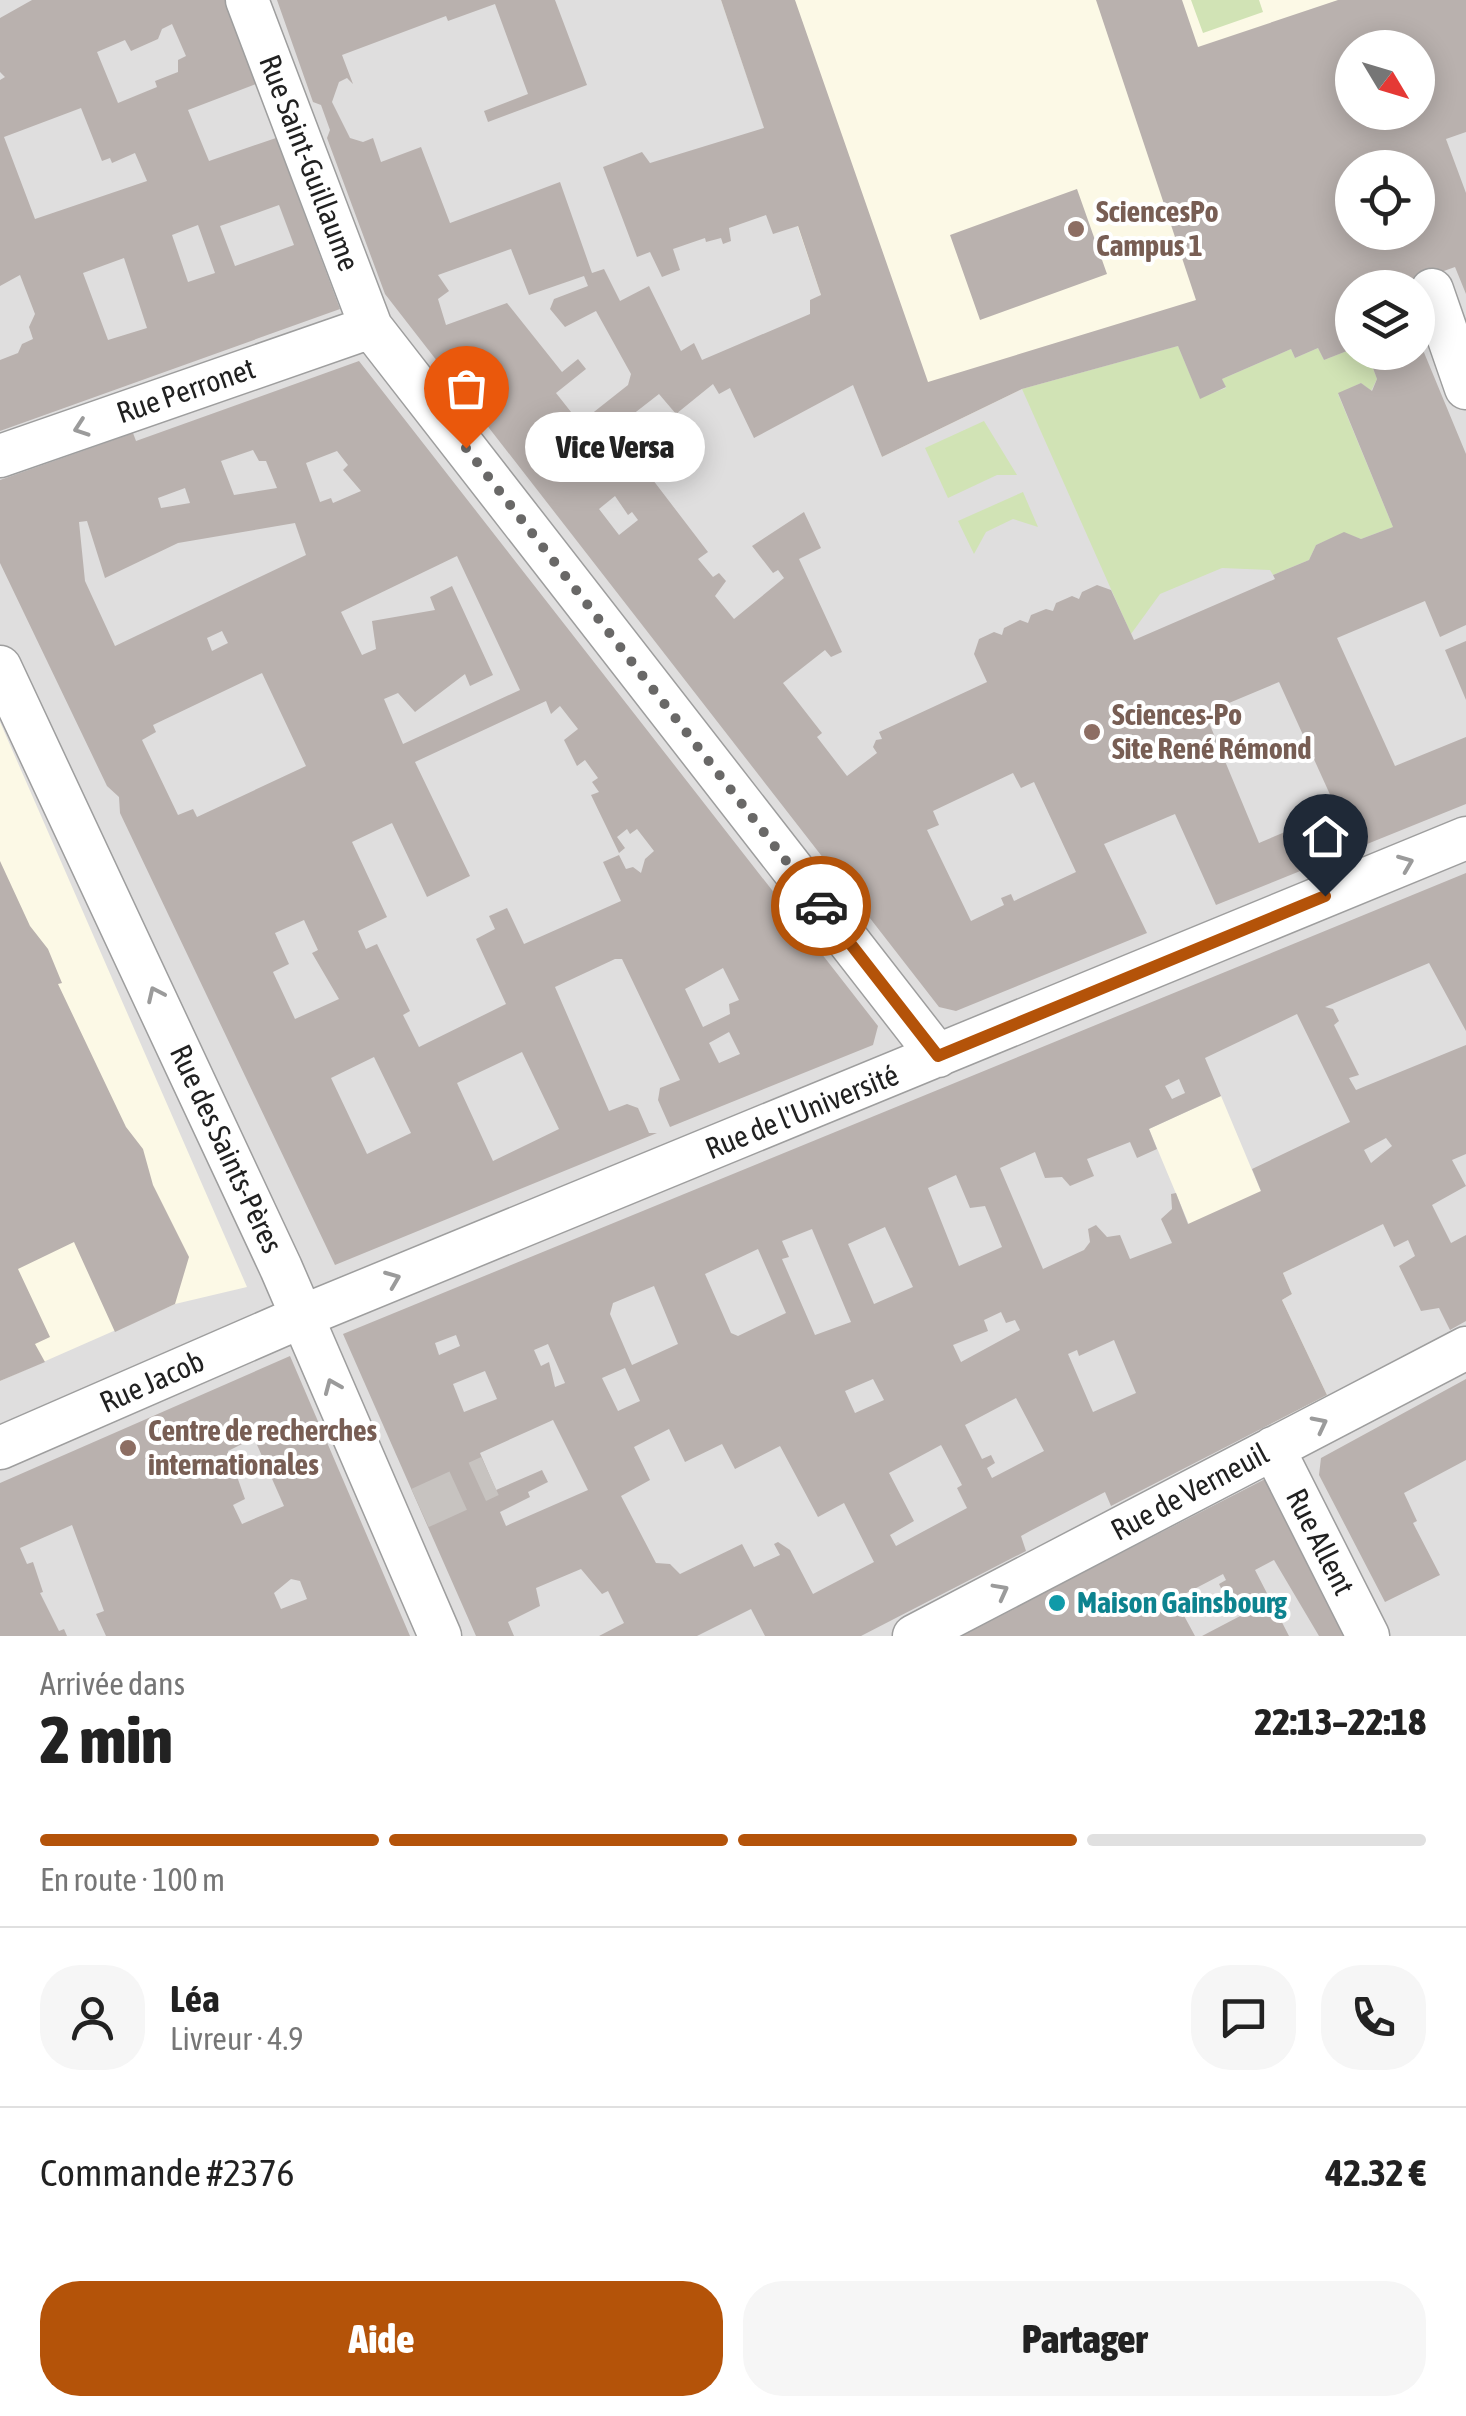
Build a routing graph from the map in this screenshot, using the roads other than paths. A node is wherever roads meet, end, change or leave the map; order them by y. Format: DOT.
graph roads {
  1 [pos="247,0"];
  2 [pos="1435,299"];
  3 [pos="372,326"];
  4 [pos="1466,388"];
  5 [pos="0,456"];
  6 [pos="0,666"];
  7 [pos="1466,838"];
  8 [pos="938,1056"];
  9 [pos="303,1316"];
  10 [pos="1466,1348"];
  11 [pos="0,1448"];
  12 [pos="1272,1448"];
  13 [pos="440,1636"];
  14 [pos="914,1636"];
  15 [pos="1368,1636"];
  1 -- 3 [label="street, Rue Saint-Guillaume"];
  2 -- 4 [label="street"];
  3 -- 5 [label="street, Rue Perronet, one-way"];
  3 -- 8 [label="street, Rue Saint-Guillaume"];
  9 -- 6 [label="street, Rue des Saints-Pères, one-way"];
  8 -- 7 [label="street, Rue de l'Université, one-way"];
  9 -- 8 [label="street, Rue de l'Université, one-way"];
  9 -- 11 [label="street, Rue Jacob"];
  13 -- 9 [label="street, Rue des Saints-Pères, one-way"];
  12 -- 10 [label="street, Rue de Verneuil, one-way"];
  14 -- 12 [label="street, Rue de Verneuil, one-way"];
  12 -- 15 [label="street, Rue Allent"];
}
